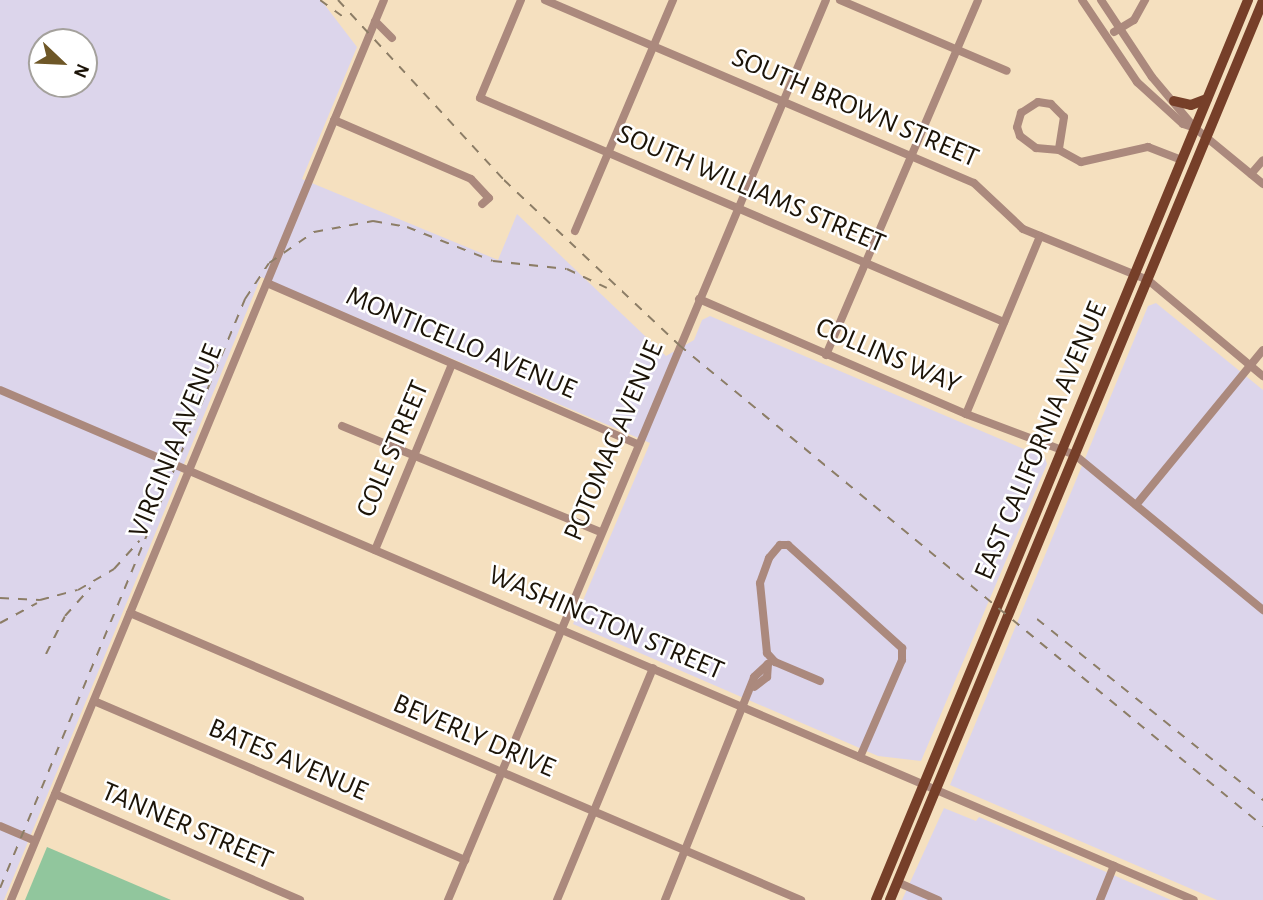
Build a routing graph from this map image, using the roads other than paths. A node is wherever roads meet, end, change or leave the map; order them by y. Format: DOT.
graph roads {
  1 [pos="384,0"];
  2 [pos="521,0"];
  3 [pos="545,0"];
  4 [pos="674,0"];
  5 [pos="826,0"];
  6 [pos="840,0"];
  7 [pos="978,0"];
  8 [pos="1082,0"];
  9 [pos="1101,0"];
  10 [pos="1144,0"];
  11 [pos="1248,0"];
  12 [pos="1263,1"];
  13 [pos="375,20"];
  14 [pos="1119,30"];
  15 [pos="1108,36"];
  16 [pos="392,38"];
  17 [pos="654,46"];
  18 [pos="957,50"];
  19 [pos="1007,71"];
  20 [pos="1207,99"];
  21 [pos="782,101"];
  22 [pos="1174,101"];
  23 [pos="334,120"];
  24 [pos="1195,128"];
  25 [pos="1206,137"];
  26 [pos="1059,150"];
  27 [pos="608,153"];
  28 [pos="911,156"];
  29 [pos="1182,160"];
  30 [pos="1263,160"];
  31 [pos="1251,174"];
  32 [pos="1263,184"];
  33 [pos="482,204"];
  34 [pos="738,206"];
  35 [pos="575,231"];
  36 [pos="1040,236"];
  37 [pos="866,262"];
  38 [pos="1135,275"];
  39 [pos="1148,280"];
  40 [pos="267,283"];
  41 [pos="699,299"];
  42 [pos="1004,321"];
  43 [pos="1263,350"];
  44 [pos="827,355"];
  45 [pos="452,365"];
  46 [pos="1250,365"];
  47 [pos="1263,376"];
  48 [pos="0,390"];
  49 [pos="966,414"];
  50 [pos="342,426"];
  51 [pos="638,444"];
  52 [pos="1062,451"];
  53 [pos="416,453"];
  54 [pos="1075,455"];
  55 [pos="189,469"];
  56 [pos="1136,505"];
  57 [pos="601,531"];
  58 [pos="375,550"];
  59 [pos="1263,610"];
  60 [pos="130,613"];
  61 [pos="561,629"];
  62 [pos="769,661"];
  63 [pos="653,668"];
  64 [pos="820,681"];
  65 [pos="94,701"];
  66 [pos="746,708"];
  67 [pos="860,757"];
  68 [pos="501,772"];
  69 [pos="924,784"];
  70 [pos="936,789"];
  71 [pos="55,794"];
  72 [pos="593,811"];
  73 [pos="0,826"];
  74 [pos="35,841"];
  75 [pos="686,851"];
  76 [pos="465,859"];
  77 [pos="1114,866"];
  78 [pos="897,882"];
  79 [pos="11,900"];
  80 [pos="300,900"];
  81 [pos="448,900"];
  82 [pos="557,900"];
  83 [pos="666,900"];
  84 [pos="801,900"];
  85 [pos="876,900"];
  86 [pos="890,900"];
  87 [pos="938,900"];
  88 [pos="1100,900"];
  89 [pos="1194,900"];
  1 -- 13 [label="street, VIRGINIA AVENUE"];
  2 -- 27 [label="street, SOUTH WILLIAMS STREET"];
  3 -- 17 [label="street, SOUTH BROWN STREET"];
  4 -- 17 [label="street"];
  5 -- 21 [label="street, POTOMAC AVENUE"];
  6 -- 18 [label="street"];
  7 -- 18 [label="street"];
  8 -- 15 [label="street"];
  9 -- 14 [label="street"];
  10 -- 14 [label="street"];
  11 -- 20 [label="main road, EAST CALIFORNIA AVENUE"];
  12 -- 25 [label="main road, EAST CALIFORNIA AVENUE"];
  13 -- 16 [label="street"];
  13 -- 23 [label="street, VIRGINIA AVENUE"];
  14 -- 15 [label="street"];
  14 -- 22 [label="street"];
  15 -- 24 [label="street"];
  17 -- 21 [label="street, SOUTH BROWN STREET"];
  17 -- 27 [label="street"];
  18 -- 19 [label="street"];
  18 -- 28 [label="street"];
  20 -- 22 [label="main road"];
  20 -- 24 [label="main road, EAST CALIFORNIA AVENUE"];
  21 -- 28 [label="street, SOUTH BROWN STREET"];
  21 -- 34 [label="street, POTOMAC AVENUE"];
  22 -- 24 [label="street"];
  23 -- 33 [label="street"];
  23 -- 40 [label="street, VIRGINIA AVENUE"];
  24 -- 25 [label="street"];
  24 -- 29 [label="main road, EAST CALIFORNIA AVENUE"];
  25 -- 31 [label="street"];
  25 -- 39 [label="main road, EAST CALIFORNIA AVENUE"];
  26 -- 26 [label="street"];
  26 -- 29 [label="street"];
  27 -- 34 [label="street, SOUTH WILLIAMS STREET"];
  27 -- 35 [label="street"];
  28 -- 36 [label="street, SOUTH BROWN STREET"];
  28 -- 37 [label="street"];
  29 -- 38 [label="main road, EAST CALIFORNIA AVENUE"];
  30 -- 31 [label="street"];
  31 -- 32 [label="street"];
  34 -- 37 [label="street, SOUTH WILLIAMS STREET"];
  34 -- 41 [label="street, POTOMAC AVENUE"];
  36 -- 38 [label="street, SOUTH BROWN STREET"];
  36 -- 42 [label="street"];
  37 -- 42 [label="street, SOUTH WILLIAMS STREET"];
  37 -- 44 [label="street"];
  38 -- 39 [label="street, SOUTH BROWN STREET"];
  38 -- 52 [label="main road, EAST CALIFORNIA AVENUE"];
  39 -- 46 [label="street, SOUTH BROWN STREET"];
  39 -- 54 [label="main road, EAST CALIFORNIA AVENUE"];
  40 -- 45 [label="street, MONTICELLO AVENUE"];
  40 -- 55 [label="street, VIRGINIA AVENUE"];
  41 -- 44 [label="street, COLLINS WAY"];
  41 -- 51 [label="street, POTOMAC AVENUE"];
  42 -- 49 [label="street"];
  43 -- 46 [label="street"];
  44 -- 49 [label="street, COLLINS WAY"];
  45 -- 51 [label="street, MONTICELLO AVENUE"];
  45 -- 53 [label="street, COLE STREET"];
  46 -- 47 [label="street, SOUTH BROWN STREET"];
  46 -- 56 [label="street"];
  48 -- 55 [label="street, WASHINGTON STREET"];
  49 -- 52 [label="street, COLLINS WAY"];
  50 -- 53 [label="street"];
  51 -- 57 [label="street, POTOMAC AVENUE"];
  52 -- 54 [label="street, COLLINS WAY"];
  52 -- 69 [label="main road, EAST CALIFORNIA AVENUE"];
  53 -- 57 [label="street"];
  53 -- 58 [label="street, COLE STREET"];
  54 -- 56 [label="street"];
  54 -- 70 [label="main road, EAST CALIFORNIA AVENUE"];
  55 -- 58 [label="street, WASHINGTON STREET"];
  55 -- 60 [label="street, VIRGINIA AVENUE"];
  56 -- 59 [label="street"];
  57 -- 61 [label="street, POTOMAC AVENUE"];
  58 -- 61 [label="street, WASHINGTON STREET"];
  60 -- 65 [label="street, VIRGINIA AVENUE"];
  60 -- 68 [label="street, BEVERLY DRIVE"];
  61 -- 63 [label="street, WASHINGTON STREET"];
  61 -- 68 [label="street, POTOMAC AVENUE"];
  62 -- 64 [label="street"];
  62 -- 66 [label="street"];
  62 -- 67 [label="street"];
  63 -- 66 [label="street, WASHINGTON STREET"];
  63 -- 72 [label="street"];
  65 -- 71 [label="street, VIRGINIA AVENUE"];
  65 -- 76 [label="street, BATES AVENUE"];
  66 -- 67 [label="street, WASHINGTON STREET"];
  66 -- 75 [label="street"];
  67 -- 69 [label="street, WASHINGTON STREET"];
  68 -- 72 [label="street, BEVERLY DRIVE"];
  68 -- 76 [label="street, POTOMAC AVENUE"];
  69 -- 70 [label="street, WASHINGTON STREET"];
  69 -- 85 [label="main road, EAST CALIFORNIA AVENUE"];
  70 -- 77 [label="street, WASHINGTON STREET"];
  70 -- 78 [label="main road, EAST CALIFORNIA AVENUE"];
  71 -- 74 [label="street, VIRGINIA AVENUE"];
  71 -- 80 [label="street, TANNER STREET"];
  72 -- 75 [label="street, BEVERLY DRIVE"];
  72 -- 82 [label="street"];
  73 -- 74 [label="street"];
  74 -- 79 [label="street, VIRGINIA AVENUE"];
  75 -- 83 [label="street"];
  75 -- 84 [label="street, BEVERLY DRIVE"];
  76 -- 81 [label="street, POTOMAC AVENUE"];
  77 -- 88 [label="street"];
  77 -- 89 [label="street, WASHINGTON STREET"];
  78 -- 86 [label="main road, EAST CALIFORNIA AVENUE"];
  78 -- 87 [label="street"];
}
